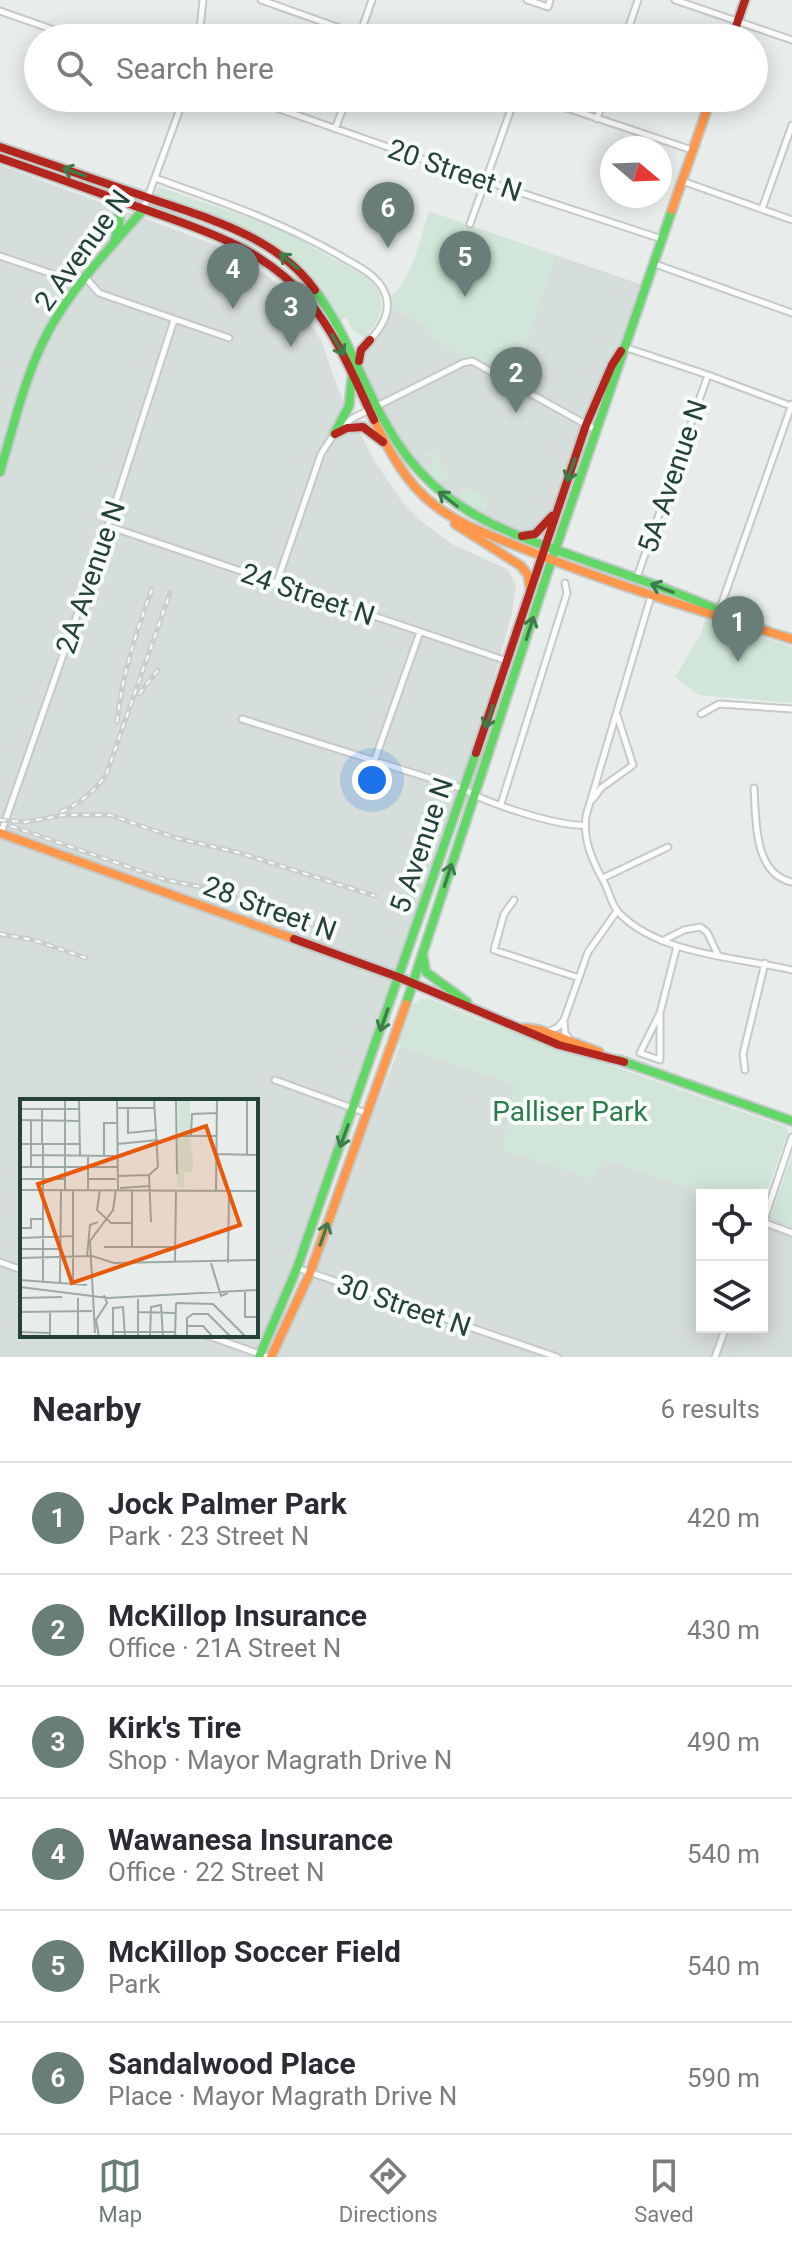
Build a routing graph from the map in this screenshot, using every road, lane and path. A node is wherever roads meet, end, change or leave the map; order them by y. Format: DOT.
graph roads {
  1 [pos="203,0"];
  2 [pos="261,0"];
  3 [pos="372,0"];
  4 [pos="527,0"];
  5 [pos="550,0"];
  6 [pos="638,0"];
  7 [pos="675,0"];
  8 [pos="745,0"];
  9 [pos="272,2"];
  10 [pos="0,11"];
  11 [pos="738,22"];
  12 [pos="37,24"];
  13 [pos="200,24"];
  14 [pos="328,24"];
  15 [pos="363,24"];
  16 [pos="630,24"];
  17 [pos="744,24"];
  18 [pos="768,32"];
  19 [pos="792,40"];
  20 [pos="179,112"];
  21 [pos="287,112"];
  22 [pos="342,112"];
  23 [pos="510,112"];
  24 [pos="577,112"];
  25 [pos="599,112"];
  26 [pos="706,112"];
  27 [pos="597,119"];
  28 [pos="792,125"];
  29 [pos="335,129"];
  30 [pos="0,147"];
  31 [pos="693,150"];
  32 [pos="0,158"];
  33 [pos="155,178"];
  34 [pos="485,181"];
  35 [pos="682,181"];
  36 [pos="106,195"];
  37 [pos="147,198"];
  38 [pos="762,209"];
  39 [pos="143,210"];
  40 [pos="792,220"];
  41 [pos="470,224"];
  42 [pos="662,239"];
  43 [pos="112,246"];
  44 [pos="0,256"];
  45 [pos="654,264"];
  46 [pos="82,280"];
  47 [pos="792,313"];
  48 [pos="174,320"];
  49 [pos="229,338"];
  50 [pos="346,339"];
  51 [pos="370,340"];
  52 [pos="624,347"];
  53 [pos="359,362"];
  54 [pos="351,373"];
  55 [pos="708,375"];
  56 [pos="378,406"];
  57 [pos="792,406"];
  58 [pos="368,410"];
  59 [pos="586,425"];
  60 [pos="596,430"];
  61 [pos="334,434"];
  62 [pos="386,445"];
  63 [pos="0,472"];
  64 [pos="558,505"];
  65 [pos="440,509"];
  66 [pos="108,526"];
  67 [pos="516,537"];
  68 [pos="543,551"];
  69 [pos="554,555"];
  70 [pos="636,578"];
  71 [pos="565,583"];
  72 [pos="276,585"];
  73 [pos="531,589"];
  74 [pos="652,595"];
  75 [pos="718,614"];
  76 [pos="420,632"];
  77 [pos="792,639"];
  78 [pos="508,661"];
  79 [pos="792,709"];
  80 [pos="616,710"];
  81 [pos="701,714"];
  82 [pos="242,719"];
  83 [pos="374,762"];
  84 [pos="754,788"];
  85 [pos="464,789"];
  86 [pos="475,796"];
  87 [pos="590,803"];
  88 [pos="501,804"];
  89 [pos="585,825"];
  90 [pos="0,833"];
  91 [pos="668,847"];
  92 [pos="603,878"];
  93 [pos="792,882"];
  94 [pos="514,900"];
  95 [pos="617,911"];
  96 [pos="662,941"];
  97 [pos="677,946"];
  98 [pos="424,949"];
  99 [pos="717,954"];
  100 [pos="765,963"];
  101 [pos="792,970"];
  102 [pos="398,977"];
  103 [pos="579,978"];
  104 [pos="413,983"];
  105 [pos="484,1013"];
  106 [pos="660,1013"];
  107 [pos="564,1020"];
  108 [pos="524,1028"];
  109 [pos="547,1032"];
  110 [pos="570,1040"];
  111 [pos="624,1062"];
  112 [pos="745,1070"];
  113 [pos="275,1080"];
  114 [pos="354,1108"];
  115 [pos="366,1113"];
  116 [pos="792,1121"];
  117 [pos="792,1137"];
  118 [pos="768,1209"];
  119 [pos="768,1226"];
  120 [pos="792,1233"];
  121 [pos="0,1262"];
  122 [pos="297,1268"];
  123 [pos="20,1269"];
  124 [pos="310,1273"];
  125 [pos="724,1333"];
  126 [pos="212,1337"];
  127 [pos="265,1356"];
  128 [pos="557,1357"];
  129 [pos="715,1357"];
  1 -- 13 [label="street"];
  2 -- 9 [label="street"];
  3 -- 15 [label="street"];
  4 -- 5 [label="street"];
  6 -- 16 [label="street"];
  7 -- 11 [label="street"];
  8 -- 11 [label="main road"];
  9 -- 14 [label="street"];
  10 -- 12 [label="street"];
  11 -- 17 [label="street"];
  18 -- 19 [label="street"];
  20 -- 33 [label="street, 2 Avenue N"];
  21 -- 29 [label="street, 20 Street N"];
  22 -- 29 [label="street"];
  23 -- 34 [label="street"];
  24 -- 27 [label="street"];
  25 -- 27 [label="street"];
  26 -- 31 [label="main road, 5 Avenue N"];
  27 -- 31 [label="street"];
  28 -- 38 [label="street"];
  29 -- 34 [label="street, 20 Street N"];
  37 -- 30 [label="main road, one-way"];
  31 -- 35 [label="main road, 5 Avenue N"];
  32 -- 36 [label="main road"];
  33 -- 37 [label="street, 2 Avenue N"];
  33 -- 51 [label="street"];
  34 -- 41 [label="street"];
  34 -- 42 [label="street, 20 Street N"];
  35 -- 38 [label="street"];
  35 -- 42 [label="main road, 5 Avenue N"];
  36 -- 39 [label="main road"];
  36 -- 43 [label="main road"];
  37 -- 39 [label="street, 2 Avenue N"];
  50 -- 37 [label="main road, one-way"];
  38 -- 40 [label="street"];
  39 -- 43 [label="main road, 2 Avenue N"];
  39 -- 54 [label="main road, one-way"];
  42 -- 45 [label="main road, 5 Avenue N"];
  43 -- 46 [label="main road, 2 Avenue N"];
  44 -- 46 [label="street"];
  45 -- 47 [label="street"];
  45 -- 52 [label="main road, 5 Avenue N"];
  46 -- 48 [label="street"];
  46 -- 63 [label="main road, 2 Avenue N"];
  48 -- 49 [label="street"];
  48 -- 66 [label="street, 2A Avenue N"];
  50 -- 51 [label="main road"];
  50 -- 53 [label="main road"];
  51 -- 53 [label="main road"];
  52 -- 55 [label="street"];
  52 -- 59 [label="main road, 5 Avenue N"];
  52 -- 60 [label="main road, 5 Avenue N"];
  53 -- 56 [label="main road"];
  54 -- 58 [label="main road"];
  54 -- 61 [label="main road"];
  55 -- 57 [label="street"];
  55 -- 70 [label="street, 5A Avenue N"];
  56 -- 58 [label="street"];
  56 -- 59 [label="street"];
  67 -- 56 [label="main road, one-way"];
  57 -- 75 [label="street"];
  58 -- 61 [label="street"];
  58 -- 62 [label="main road"];
  59 -- 60 [label="street"];
  59 -- 64 [label="main road, 5 Avenue N, one-way"];
  60 -- 69 [label="main road, 5 Avenue N"];
  61 -- 62 [label="main road"];
  61 -- 72 [label="street"];
  62 -- 65 [label="main road"];
  64 -- 67 [label="main road"];
  64 -- 68 [label="main road, 5 Avenue N"];
  65 -- 68 [label="main road"];
  65 -- 73 [label="main road"];
  66 -- 72 [label="street, 24 Street N"];
  66 -- 90 [label="street, 2A Avenue N"];
  67 -- 68 [label="main road"];
  68 -- 69 [label="main road"];
  68 -- 73 [label="main road, 5 Avenue N"];
  69 -- 70 [label="main road"];
  69 -- 74 [label="main road"];
  86 -- 69 [label="main road, 5 Avenue N, one-way"];
  75 -- 70 [label="main road, one-way"];
  71 -- 88 [label="street"];
  72 -- 76 [label="street, 24 Street N"];
  73 -- 78 [label="main road, 5 Avenue N"];
  74 -- 75 [label="main road"];
  74 -- 80 [label="street, 5A Avenue N"];
  75 -- 77 [label="main road"];
  76 -- 78 [label="street, 24 Street N"];
  76 -- 83 [label="street"];
  78 -- 85 [label="main road, 5 Avenue N, one-way"];
  79 -- 81 [label="street"];
  80 -- 87 [label="street, 5A Avenue N"];
  80 -- 87 [label="street"];
  82 -- 83 [label="street"];
  83 -- 85 [label="street"];
  84 -- 93 [label="street"];
  85 -- 86 [label="street"];
  85 -- 102 [label="main road, 5 Avenue N"];
  86 -- 88 [label="street"];
  98 -- 86 [label="main road, 5 Avenue N, one-way"];
  87 -- 89 [label="street, 5A Avenue N"];
  88 -- 89 [label="street"];
  89 -- 92 [label="street, 5A Avenue N"];
  90 -- 102 [label="main road, 28 Street N"];
  91 -- 92 [label="street"];
  92 -- 95 [label="street, 5A Avenue N"];
  94 -- 103 [label="street"];
  95 -- 96 [label="street"];
  95 -- 103 [label="street"];
  96 -- 97 [label="street"];
  96 -- 99 [label="street"];
  97 -- 99 [label="street"];
  97 -- 106 [label="street"];
  98 -- 104 [label="main road, 5 Avenue N"];
  98 -- 105 [label="main road"];
  99 -- 100 [label="street"];
  100 -- 101 [label="street"];
  100 -- 112 [label="street"];
  102 -- 104 [label="main road, 28 Street N"];
  102 -- 114 [label="main road, 5 Avenue N, one-way"];
  103 -- 107 [label="street"];
  104 -- 105 [label="main road, 28 Street N"];
  104 -- 115 [label="main road, 5 Avenue N"];
  105 -- 108 [label="main road, 28 Street N"];
  106 -- 106 [label="street"];
  107 -- 109 [label="street"];
  107 -- 110 [label="street"];
  108 -- 109 [label="main road, 28 Street N"];
  108 -- 111 [label="main road, 28 Street N"];
  109 -- 110 [label="main road, 28 Street N"];
  110 -- 111 [label="main road, 28 Street N"];
  111 -- 116 [label="main road, 28 Street N"];
  113 -- 114 [label="street"];
  114 -- 115 [label="street"];
  114 -- 122 [label="main road, 5 Avenue N, one-way"];
  124 -- 115 [label="main road, 5 Avenue N, one-way"];
  117 -- 118 [label="street"];
  119 -- 120 [label="street"];
  121 -- 123 [label="street"];
  122 -- 124 [label="street, 30 Street N"];
  122 -- 127 [label="main road, 5 Avenue N"];
  124 -- 127 [label="main road, 5 Avenue N"];
  124 -- 128 [label="street, 30 Street N"];
  125 -- 129 [label="street"];
  126 -- 127 [label="street"];
}
